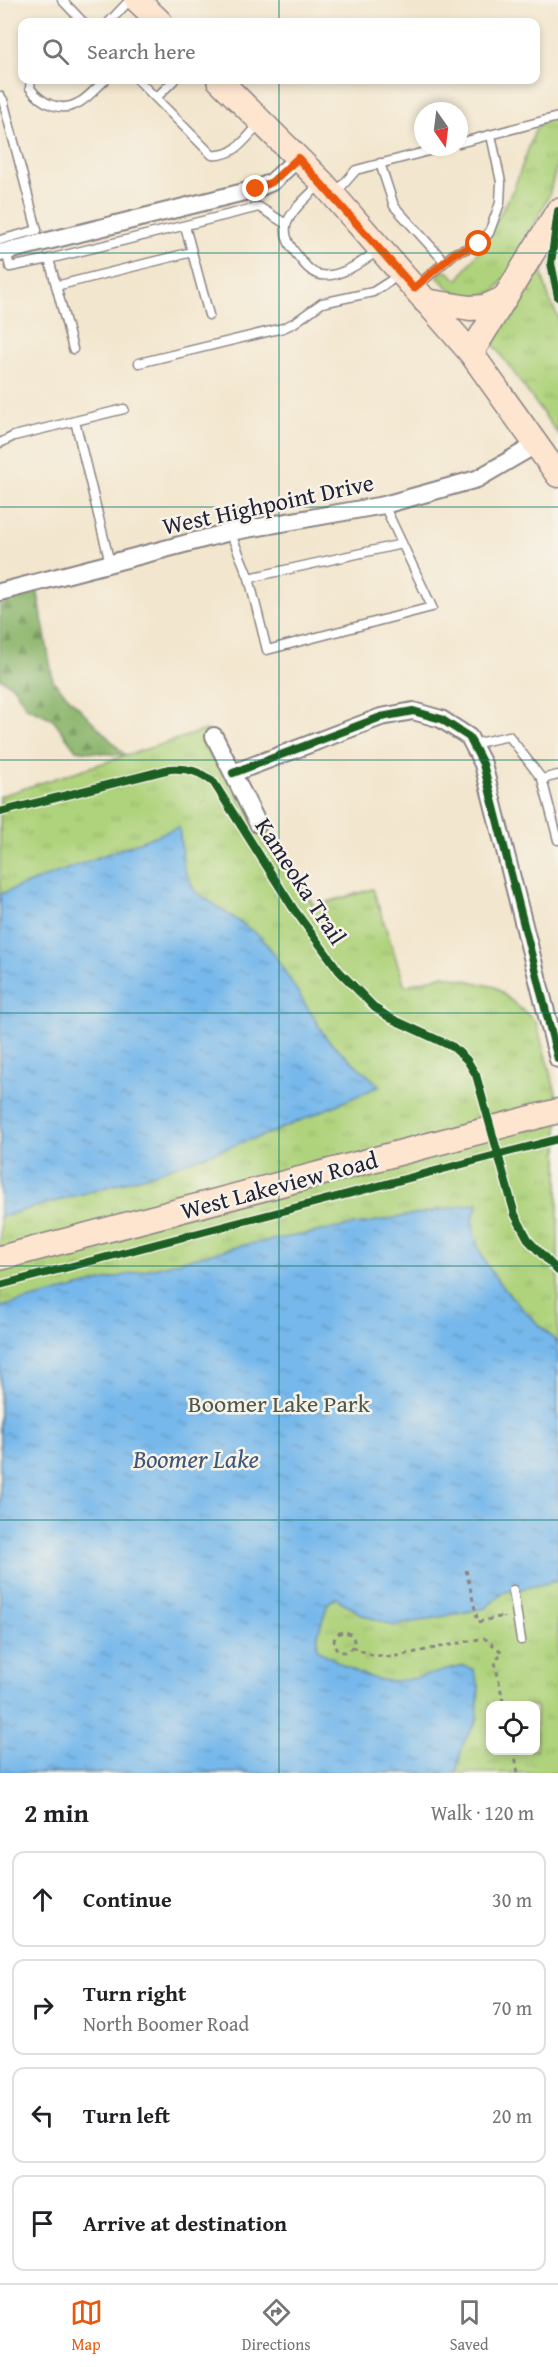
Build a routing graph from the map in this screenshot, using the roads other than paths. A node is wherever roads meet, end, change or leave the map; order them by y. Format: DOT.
graph roads {
  1 [pos="62,0"];
  2 [pos="130,0"];
  3 [pos="137,0"];
  4 [pos="79,18"];
  5 [pos="113,18"];
  6 [pos="156,18"];
  7 [pos="30,84"];
  8 [pos="100,84"];
  9 [pos="142,84"];
  10 [pos="170,84"];
  11 [pos="223,84"];
  12 [pos="0,96"];
  13 [pos="156,99"];
  14 [pos="558,117"];
  15 [pos="261,121"];
  16 [pos="491,135"];
  17 [pos="468,141"];
  18 [pos="414,154"];
  19 [pos="298,158"];
  20 [pos="380,163"];
  21 [pos="328,189"];
  22 [pos="558,212"];
  23 [pos="286,224"];
  24 [pos="185,226"];
  25 [pos="2,246"];
  26 [pos="380,249"];
  27 [pos="192,252"];
  28 [pos="49,259"];
  29 [pos="445,262"];
  30 [pos="56,286"];
  31 [pos="414,288"];
  32 [pos="558,297"];
  33 [pos="503,299"];
  34 [pos="208,315"];
  35 [pos="73,350"];
  36 [pos="471,353"];
  37 [pos="138,363"];
  38 [pos="124,409"];
  39 [pos="75,421"];
  40 [pos="0,442"];
  41 [pos="537,444"];
  42 [pos="558,475"];
  43 [pos="384,505"];
  44 [pos="230,532"];
  45 [pos="402,544"];
  46 [pos="110,563"];
  47 [pos="249,578"];
  48 [pos="0,592"];
  49 [pos="214,736"];
  50 [pos="473,744"];
  51 [pos="233,773"];
  52 [pos="558,775"];
  53 [pos="542,779"];
  54 [pos="258,824"];
  55 [pos="558,840"];
  56 [pos="558,1059"];
  57 [pos="558,1111"];
  58 [pos="0,1258"];
  59 [pos="513,1590"];
  60 [pos="521,1640"];
  1 -- 4 [label="lane"];
  2 -- 5 [label="lane"];
  3 -- 6 [label="main road"];
  7 -- 8 [label="lane"];
  9 -- 13 [label="lane"];
  10 -- 13 [label="lane"];
  11 -- 15 [label="main road"];
  12 -- 25 [label="lane"];
  13 -- 15 [label="lane"];
  14 -- 16 [label="lane"];
  15 -- 19 [label="main road"];
  16 -- 17 [label="lane"];
  16 -- 29 [label="lane"];
  18 -- 20 [label="lane"];
  19 -- 21 [label="main road"];
  19 -- 25 [label="street"];
  20 -- 21 [label="lane"];
  20 -- 29 [label="lane"];
  21 -- 23 [label="lane"];
  21 -- 26 [label="main road"];
  22 -- 32 [label="lane"];
  22 -- 33 [label="main road"];
  23 -- 24 [label="lane"];
  23 -- 26 [label="lane"];
  24 -- 27 [label="lane"];
  24 -- 28 [label="lane"];
  25 -- 28 [label="lane"];
  26 -- 31 [label="main road"];
  27 -- 30 [label="lane"];
  27 -- 34 [label="lane"];
  28 -- 30 [label="lane"];
  29 -- 31 [label="lane"];
  30 -- 35 [label="lane"];
  31 -- 33 [label="main road"];
  31 -- 36 [label="main road"];
  31 -- 37 [label="lane"];
  33 -- 36 [label="main road"];
  36 -- 41 [label="main road"];
  38 -- 39 [label="lane"];
  39 -- 40 [label="lane"];
  39 -- 46 [label="lane"];
  41 -- 42 [label="main road"];
  41 -- 43 [label="street, West Highpoint Drive"];
  43 -- 44 [label="street, West Highpoint Drive"];
  43 -- 45 [label="lane"];
  44 -- 46 [label="street, West Highpoint Drive"];
  44 -- 47 [label="lane"];
  45 -- 47 [label="lane"];
  45 -- 47 [label="lane"];
  46 -- 48 [label="street, West Highpoint Drive"];
  49 -- 51 [label="street"];
  50 -- 51 [label="street"];
  50 -- 53 [label="lane"];
  50 -- 56 [label="street"];
  51 -- 54 [label="street"];
  52 -- 53 [label="lane"];
  53 -- 55 [label="lane"];
  57 -- 58 [label="main road, West Lakeview Road"];
  59 -- 60 [label="lane"];
}
